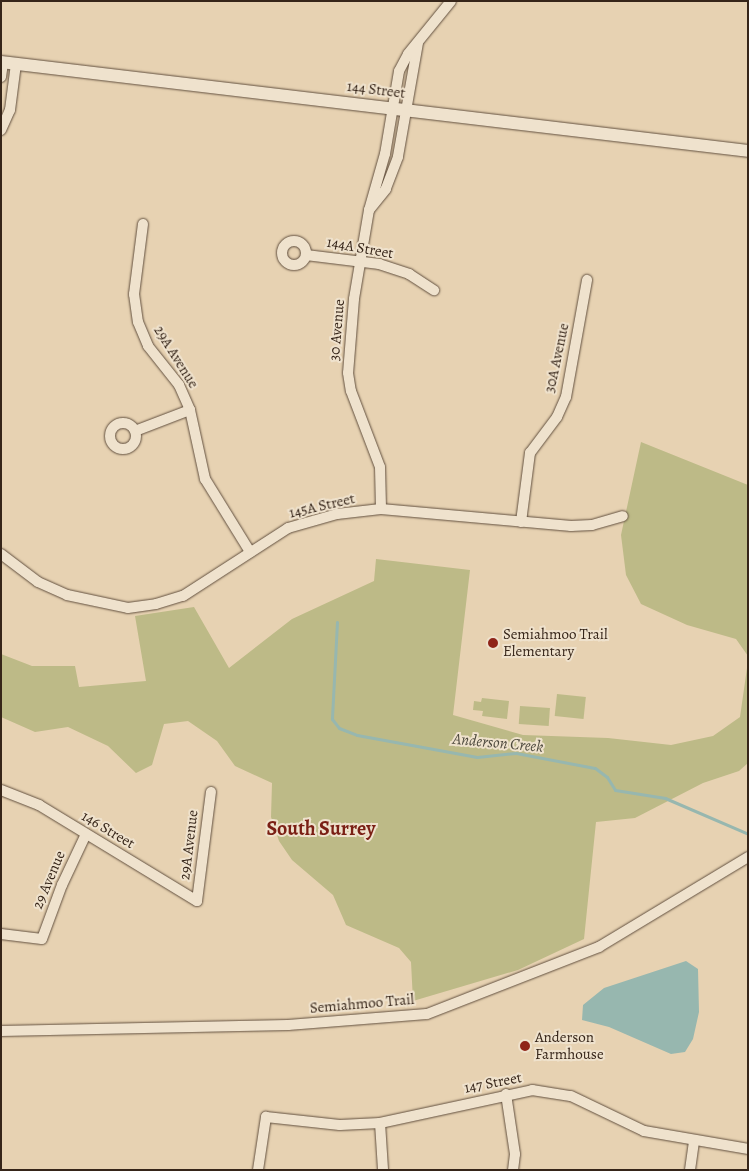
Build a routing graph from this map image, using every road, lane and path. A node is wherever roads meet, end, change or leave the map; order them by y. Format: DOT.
graph roads {
  1 [pos="451,1"];
  2 [pos="418,43"];
  3 [pos="2,62"];
  4 [pos="16,64"];
  5 [pos="1,77"];
  6 [pos="392,108"];
  7 [pos="405,110"];
  8 [pos="1,130"];
  9 [pos="748,151"];
  10 [pos="383,161"];
  11 [pos="396,164"];
  12 [pos="369,210"];
  13 [pos="143,224"];
  14 [pos="306,254"];
  15 [pos="360,261"];
  16 [pos="587,280"];
  17 [pos="434,290"];
  18 [pos="190,410"];
  19 [pos="135,431"];
  20 [pos="381,509"];
  21 [pos="623,516"];
  22 [pos="521,522"];
  23 [pos="250,552"];
  24 [pos="1,554"];
  25 [pos="1,790"];
  26 [pos="210,792"];
  27 [pos="86,834"];
  28 [pos="748,857"];
  29 [pos="197,901"];
  30 [pos="1,934"];
  31 [pos="1,1031"];
  32 [pos="506,1094"];
  33 [pos="380,1123"];
  34 [pos="694,1141"];
  35 [pos="748,1149"];
  36 [pos="258,1170"];
  37 [pos="383,1170"];
  38 [pos="513,1170"];
  39 [pos="690,1170"];
  1 -- 2 [label="street, 30 Avenue"];
  2 -- 6 [label="street, 30 Avenue"];
  2 -- 7 [label="street, 30 Avenue"];
  3 -- 4 [label="street, 144 Street"];
  3 -- 5 [label="street"];
  4 -- 6 [label="street, 144 Street"];
  4 -- 8 [label="street"];
  6 -- 7 [label="street, 144 Street"];
  6 -- 10 [label="street, 30 Avenue"];
  7 -- 9 [label="street, 144 Street"];
  7 -- 11 [label="street, 30 Avenue"];
  10 -- 11 [label="street"];
  10 -- 12 [label="street, 30 Avenue"];
  11 -- 12 [label="street, 30 Avenue"];
  12 -- 15 [label="street, 30 Avenue"];
  13 -- 18 [label="street, 29A Avenue"];
  14 -- 15 [label="street, 144A Street"];
  15 -- 17 [label="street, 144A Street"];
  15 -- 20 [label="street, 30 Avenue"];
  16 -- 22 [label="street, 30A Avenue"];
  18 -- 19 [label="street"];
  18 -- 23 [label="street, 29A Avenue"];
  20 -- 22 [label="street, 145A Street"];
  20 -- 23 [label="street, 145A Street"];
  21 -- 22 [label="street, 145A Street"];
  23 -- 24 [label="street, 145A Street"];
  25 -- 27 [label="street, 146 Street"];
  26 -- 29 [label="street, 29A Avenue"];
  27 -- 29 [label="street, 146 Street"];
  27 -- 30 [label="street, 29 Avenue"];
  28 -- 31 [label="street, Semiahmoo Trail"];
  32 -- 33 [label="street, 147 Street"];
  32 -- 34 [label="street, 147 Street"];
  32 -- 38 [label="street"];
  33 -- 36 [label="street, 147 Street"];
  33 -- 37 [label="street"];
  34 -- 35 [label="street, 147 Street"];
  34 -- 39 [label="street"];
}
